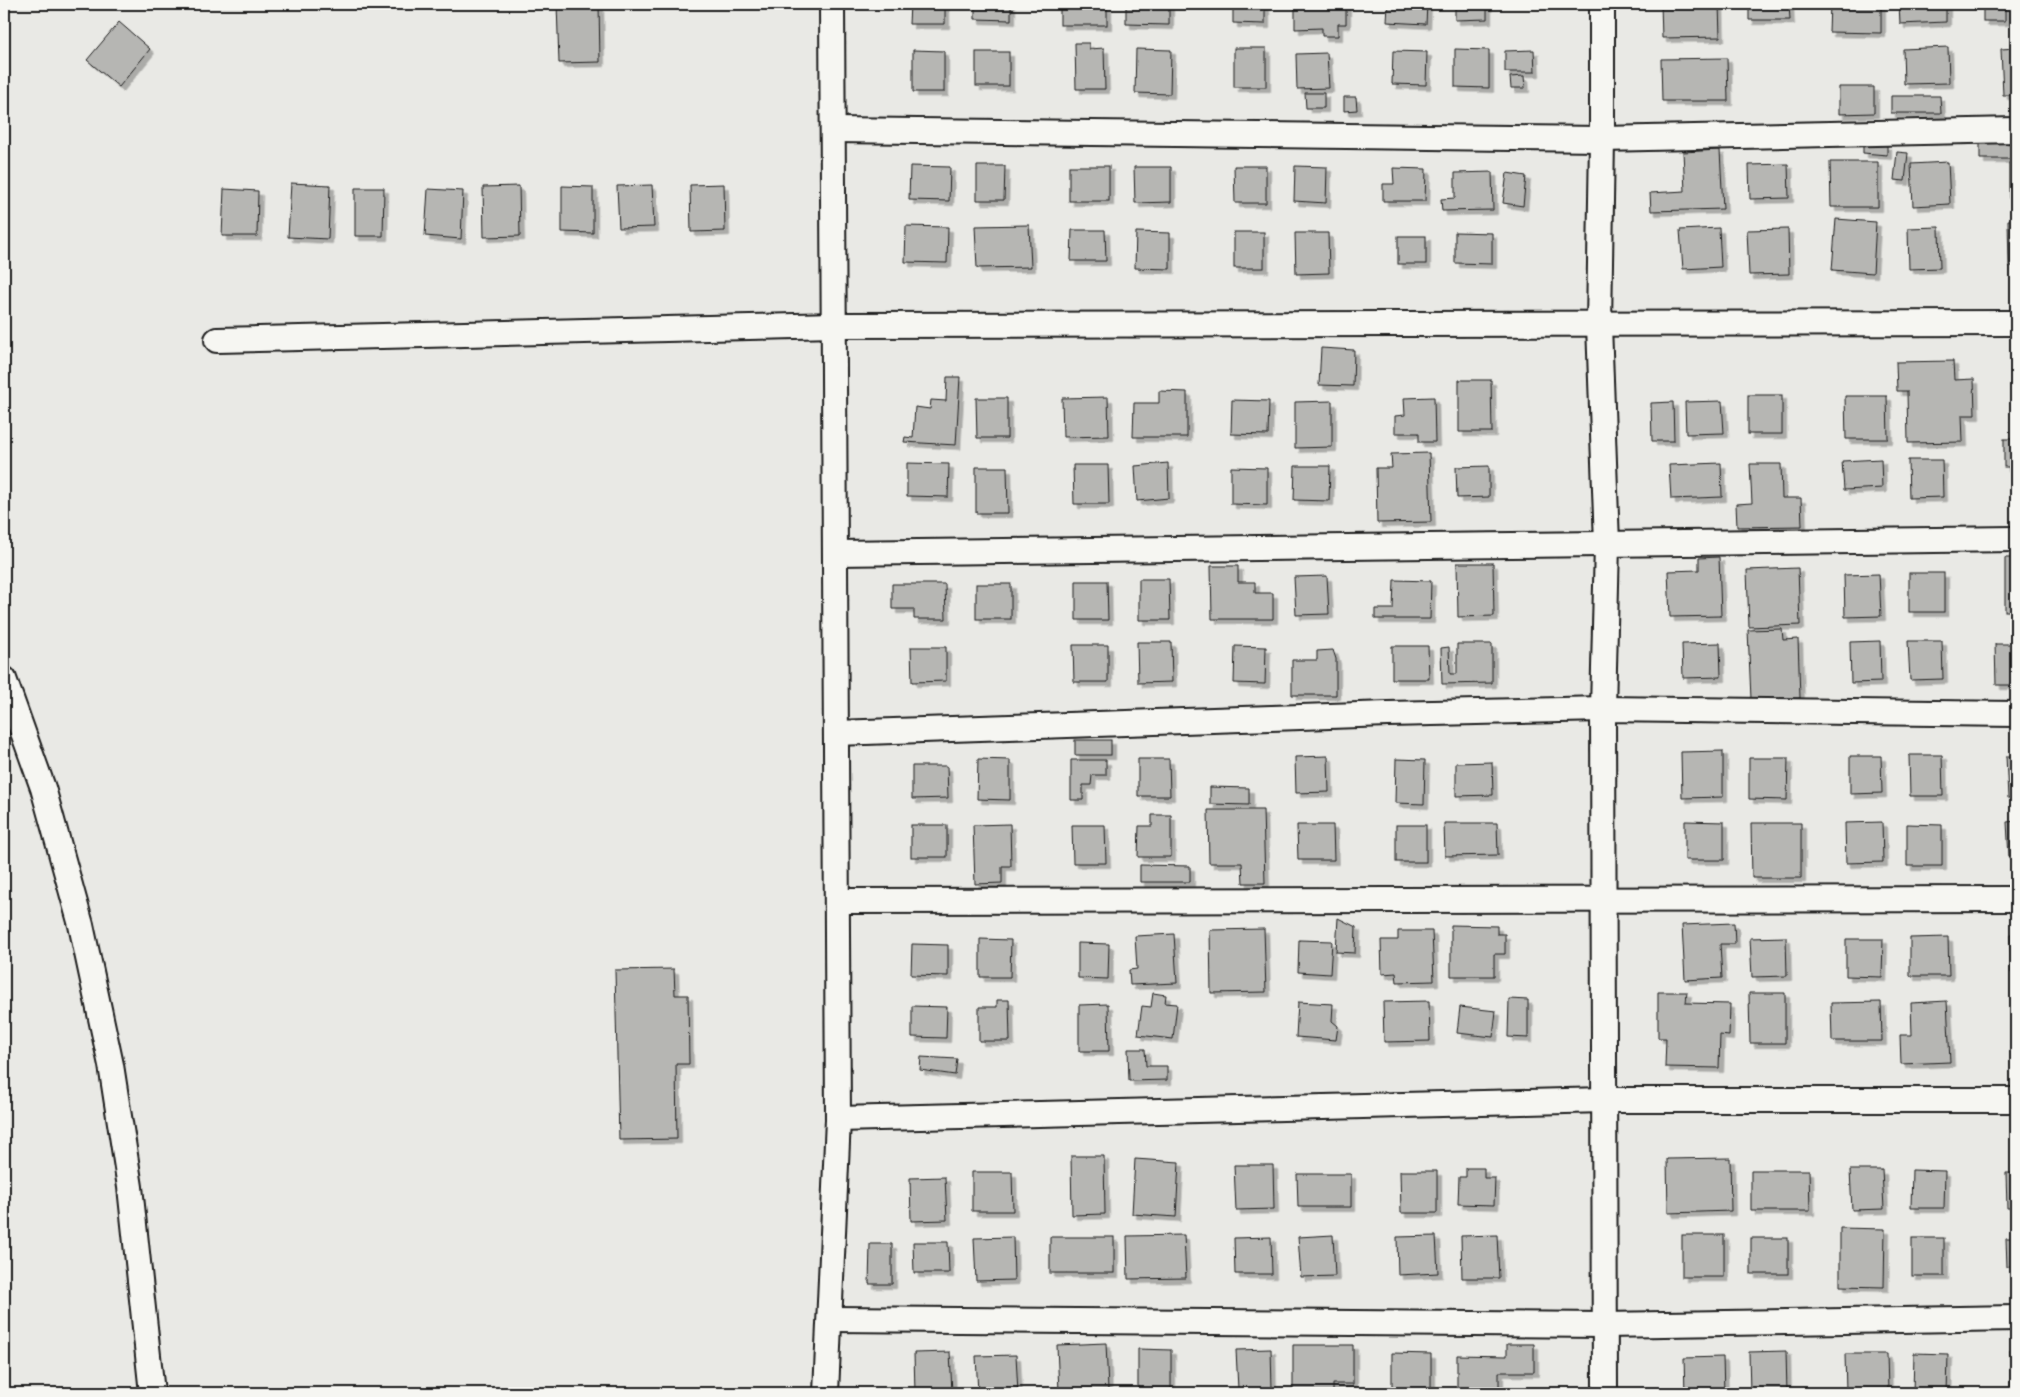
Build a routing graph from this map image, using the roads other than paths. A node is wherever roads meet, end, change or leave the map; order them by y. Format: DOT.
graph roads {
  1 [pos="832,4"];
  2 [pos="1602,4"];
  3 [pos="833,130"];
  4 [pos="2016,130"];
  5 [pos="1602,139"];
  6 [pos="2016,323"];
  7 [pos="1599,325"];
  8 [pos="834,326"];
  9 [pos="218,340"];
  10 [pos="2016,539"];
  11 [pos="1607,544"];
  12 [pos="835,553"];
  13 [pos="4,679"];
  14 [pos="1603,709"];
  15 [pos="2016,714"];
  16 [pos="836,733"];
  17 [pos="1604,899"];
  18 [pos="2016,899"];
  19 [pos="837,901"];
  20 [pos="1604,1100"];
  21 [pos="2016,1100"];
  22 [pos="838,1119"];
  23 [pos="2016,1318"];
  24 [pos="830,1319"];
  25 [pos="1604,1325"];
  26 [pos="152,1393"];
  27 [pos="826,1393"];
  28 [pos="1604,1393"];
  1 -- 3 [label="street"];
  2 -- 5 [label="street"];
  3 -- 5 [label="street"];
  3 -- 8 [label="street"];
  4 -- 5 [label="street"];
  5 -- 7 [label="street"];
  6 -- 7 [label="street"];
  7 -- 8 [label="street"];
  7 -- 11 [label="street"];
  8 -- 9 [label="street"];
  8 -- 12 [label="street"];
  10 -- 11 [label="street"];
  11 -- 12 [label="street"];
  11 -- 14 [label="street"];
  12 -- 16 [label="street"];
  13 -- 26 [label="street"];
  14 -- 15 [label="street"];
  14 -- 16 [label="street"];
  14 -- 17 [label="street"];
  16 -- 19 [label="street"];
  17 -- 18 [label="street"];
  17 -- 19 [label="street"];
  17 -- 20 [label="street"];
  19 -- 22 [label="street"];
  20 -- 21 [label="street"];
  20 -- 22 [label="street"];
  20 -- 25 [label="street"];
  22 -- 24 [label="street"];
  23 -- 25 [label="street"];
  24 -- 25 [label="street"];
  24 -- 27 [label="street"];
  25 -- 28 [label="street"];
}
